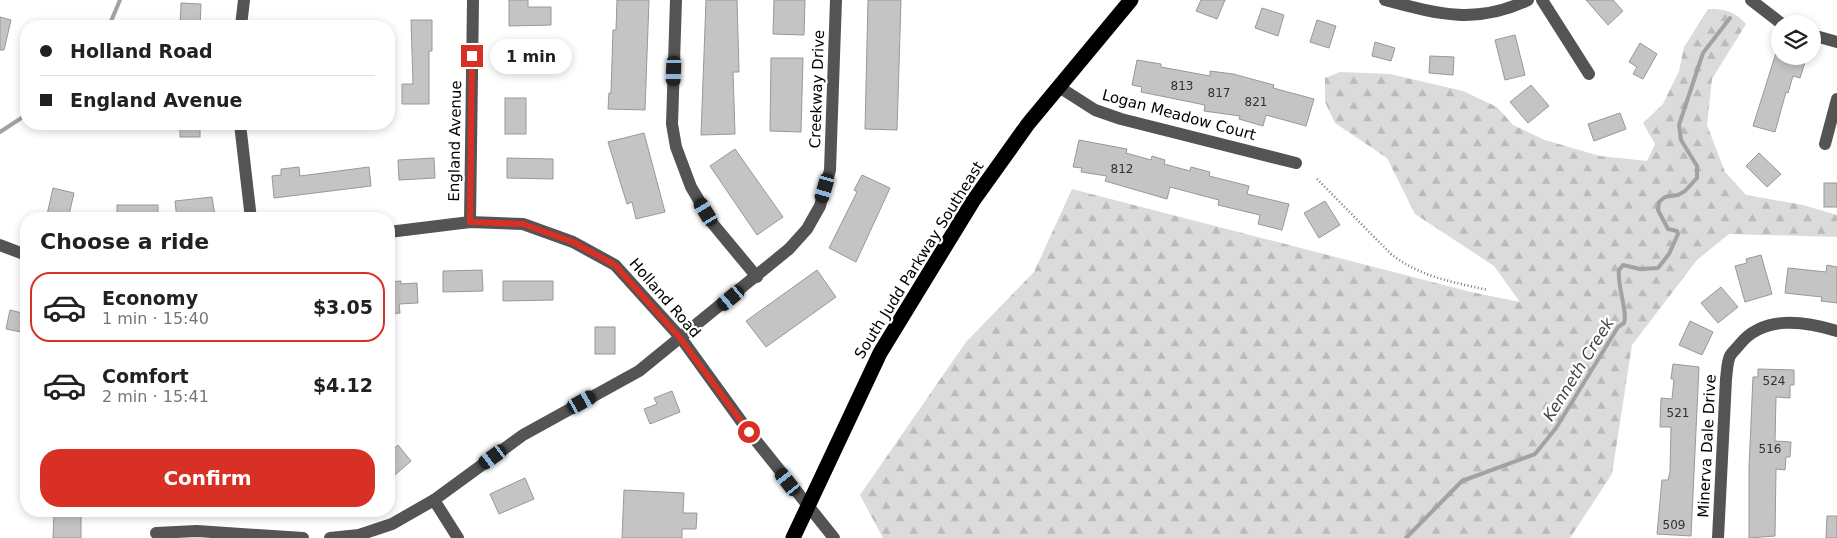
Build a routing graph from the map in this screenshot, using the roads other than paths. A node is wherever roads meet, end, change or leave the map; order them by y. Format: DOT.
graph roads {
  1 [pos="244,0"];
  2 [pos="473,0"];
  3 [pos="676,0"];
  4 [pos="836,0"];
  5 [pos="1131,0"];
  6 [pos="1385,0"];
  7 [pos="1528,0"];
  8 [pos="1542,0"];
  9 [pos="1751,0"];
  10 [pos="1771,15"];
  11 [pos="242,20"];
  12 [pos="1821,38"];
  13 [pos="1837,42"];
  14 [pos="1589,74"];
  15 [pos="1059,87"];
  16 [pos="1837,99"];
  17 [pos="241,130"];
  18 [pos="1825,144"];
  19 [pos="1296,164"];
  20 [pos="250,212"];
  21 [pos="470,222"];
  22 [pos="395,231"];
  23 [pos="0,245"];
  24 [pos="20,253"];
  25 [pos="757,277"];
  26 [pos="1837,331"];
  27 [pos="680,338"];
  28 [pos="434,500"];
  29 [pos="808,506"];
  30 [pos="156,532"];
  31 [pos="303,538"];
  32 [pos="330,538"];
  33 [pos="458,538"];
  34 [pos="793,538"];
  35 [pos="834,538"];
  36 [pos="1718,538"];
  1 -- 11 [label="street"];
  2 -- 21 [label="street, England Avenue"];
  3 -- 25 [label="street"];
  4 -- 25 [label="street, Creekway Drive"];
  5 -- 15 [label="highway, South Judd Parkway Southeast"];
  6 -- 7 [label="street"];
  8 -- 14 [label="street"];
  9 -- 10 [label="street"];
  12 -- 13 [label="street"];
  15 -- 19 [label="street, Logan Meadow Court"];
  15 -- 29 [label="highway, South Judd Parkway Southeast"];
  16 -- 18 [label="street"];
  17 -- 20 [label="street"];
  21 -- 22 [label="street, Holland Road"];
  21 -- 27 [label="street, Holland Road"];
  23 -- 24 [label="street"];
  25 -- 27 [label="street, Creekway Drive"];
  26 -- 36 [label="street, Minerva Dale Drive"];
  27 -- 28 [label="street, Creekway Drive"];
  27 -- 29 [label="street, Holland Road"];
  28 -- 32 [label="street, Creekway Drive"];
  28 -- 33 [label="street"];
  29 -- 34 [label="highway, South Judd Parkway Southeast"];
  29 -- 35 [label="street, Holland Road"];
  30 -- 31 [label="street"];
}
